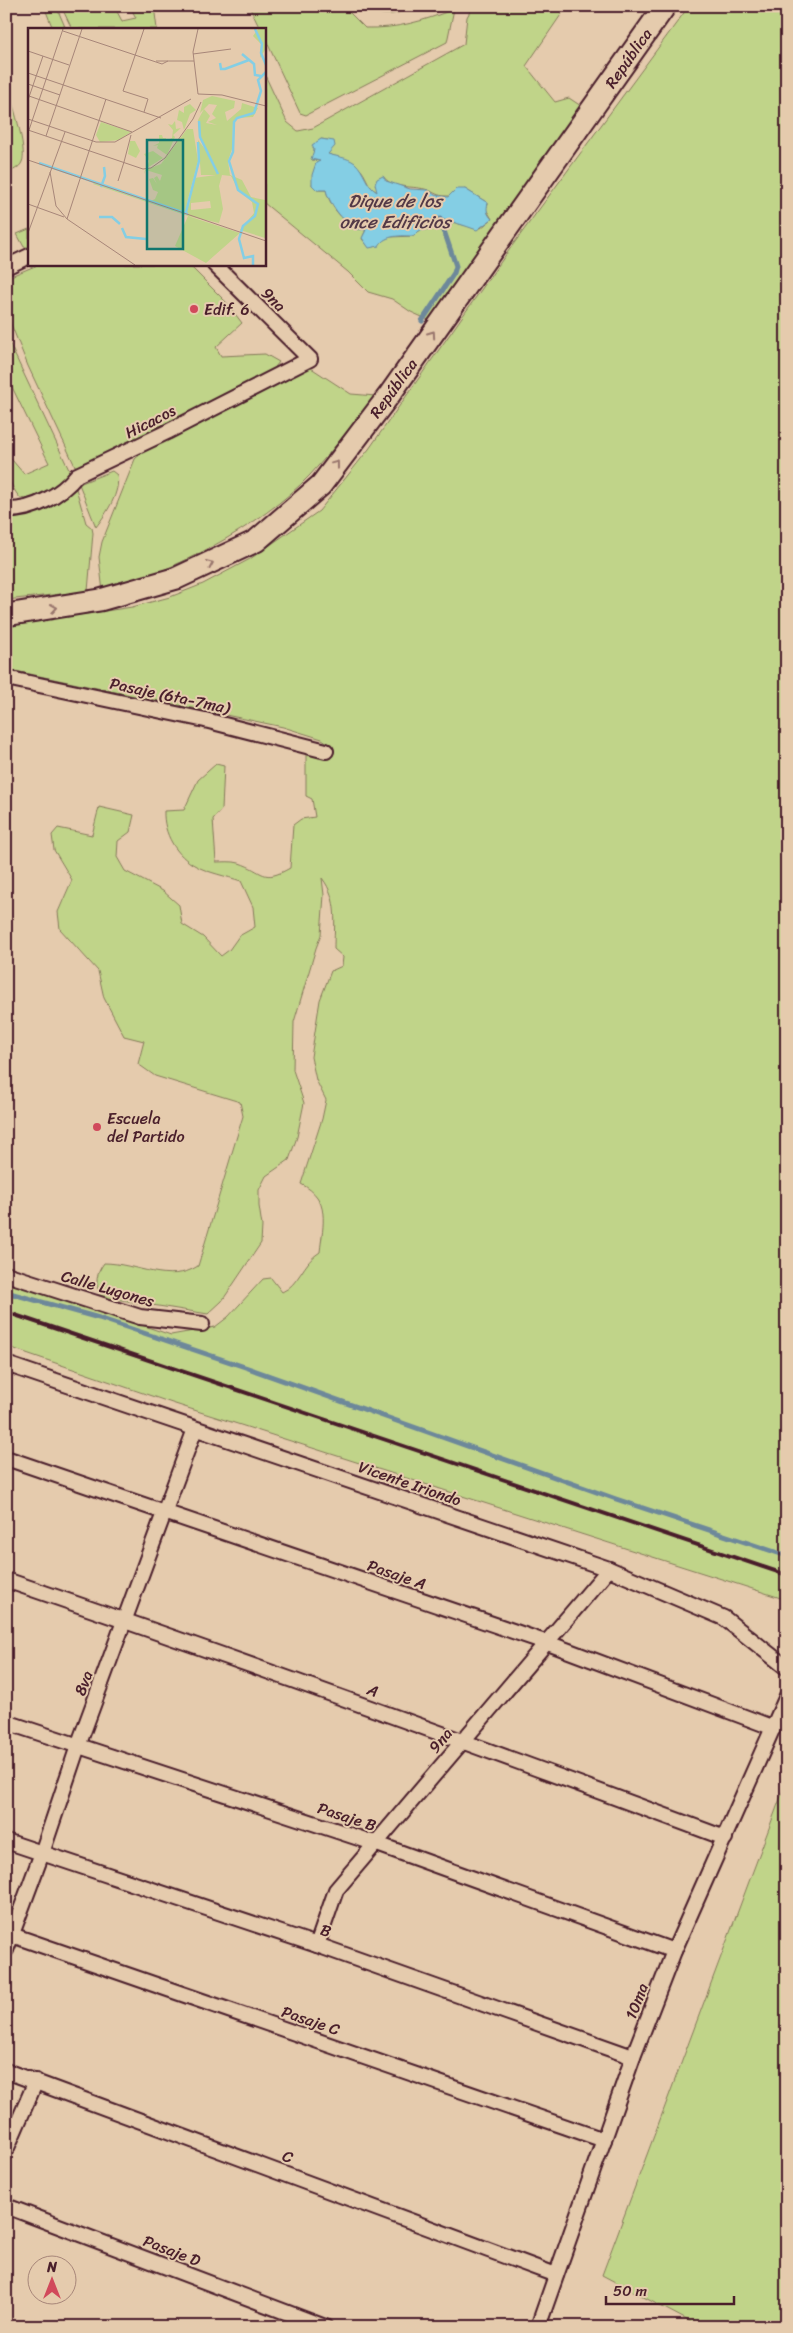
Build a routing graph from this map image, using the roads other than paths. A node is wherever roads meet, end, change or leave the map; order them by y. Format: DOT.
graph roads {
  1 [pos="665,6"];
  2 [pos="28,256"];
  3 [pos="215,265"];
  4 [pos="6,267"];
  5 [pos="310,359"];
  6 [pos="6,510"];
  7 [pos="6,615"];
  8 [pos="6,678"];
  9 [pos="326,751"];
  10 [pos="6,1274"];
  11 [pos="202,1324"];
  12 [pos="6,1364"];
  13 [pos="195,1429"];
  14 [pos="6,1458"];
  15 [pos="164,1514"];
  16 [pos="609,1569"];
  17 [pos="6,1580"];
  18 [pos="125,1620"];
  19 [pos="545,1642"];
  20 [pos="787,1668"];
  21 [pos="787,1696"];
  22 [pos="6,1722"];
  23 [pos="774,1728"];
  24 [pos="462,1740"];
  25 [pos="78,1746"];
  26 [pos="725,1838"];
  27 [pos="6,1840"];
  28 [pos="377,1844"];
  29 [pos="42,1853"];
  30 [pos="9,1934"];
  31 [pos="317,1945"];
  32 [pos="6,1950"];
  33 [pos="674,1951"];
  34 [pos="633,2057"];
  35 [pos="6,2071"];
  36 [pos="36,2081"];
  37 [pos="604,2140"];
  38 [pos="6,2150"];
  39 [pos="6,2206"];
  40 [pos="556,2275"];
  41 [pos="325,2327"];
  42 [pos="538,2327"];
  7 -- 1 [label="main road, República, one-way"];
  2 -- 4 [label="street"];
  3 -- 5 [label="street, 9na"];
  5 -- 6 [label="street, Hicacos"];
  8 -- 9 [label="street, Pasaje (6ta-7ma)"];
  10 -- 11 [label="street, Calle Lugones"];
  12 -- 13 [label="street, Vicente Iriondo"];
  13 -- 15 [label="street, 8va"];
  13 -- 16 [label="street, Vicente Iriondo"];
  14 -- 15 [label="street, Pasaje A"];
  15 -- 18 [label="street, 8va"];
  15 -- 19 [label="street, Pasaje A"];
  16 -- 19 [label="street, 9na"];
  16 -- 20 [label="street, Vicente Iriondo"];
  17 -- 18 [label="street, A"];
  18 -- 24 [label="street, A"];
  18 -- 25 [label="street, 8va"];
  19 -- 23 [label="street, Pasaje A"];
  19 -- 24 [label="street, 9na"];
  21 -- 23 [label="street, 10ma"];
  22 -- 25 [label="street, Pasaje B"];
  23 -- 26 [label="street, 10ma"];
  24 -- 26 [label="street, A"];
  24 -- 28 [label="street, 9na"];
  25 -- 28 [label="street, Pasaje B"];
  25 -- 29 [label="street, 8va"];
  26 -- 33 [label="street, 10ma"];
  27 -- 29 [label="street, B"];
  28 -- 31 [label="street, 9na"];
  28 -- 33 [label="street, Pasaje B"];
  29 -- 30 [label="street, 8va"];
  29 -- 31 [label="street, B"];
  30 -- 32 [label="street, 8va"];
  30 -- 37 [label="street, Pasaje C"];
  31 -- 34 [label="street, B"];
  33 -- 34 [label="street, 10ma"];
  34 -- 37 [label="street, 10ma"];
  35 -- 36 [label="street, C"];
  36 -- 38 [label="street"];
  36 -- 40 [label="street, C"];
  37 -- 40 [label="street, 10ma"];
  39 -- 41 [label="street, Pasaje D"];
  40 -- 42 [label="street, 10ma"];
}
